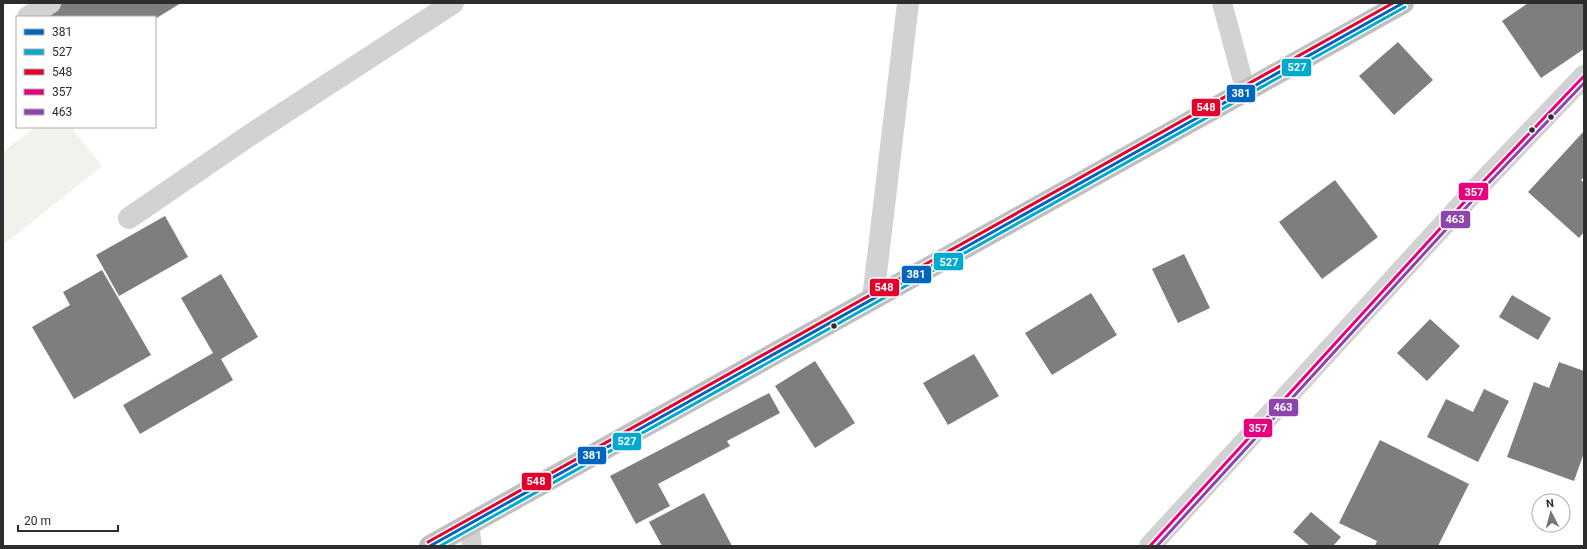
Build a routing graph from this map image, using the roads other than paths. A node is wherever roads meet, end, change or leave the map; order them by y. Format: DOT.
graph roads {
  1 [pos="50,3"];
  2 [pos="453,3"];
  3 [pos="908,3"];
  4 [pos="1222,3"];
  5 [pos="1403,3"];
  6 [pos="30,16"];
  7 [pos="1584,76"];
  8 [pos="1246,92"];
  9 [pos="129,218"];
  10 [pos="873,299"];
  11 [pos="469,524"];
  12 [pos="430,546"];
  13 [pos="472,546"];
  14 [pos="1150,546"];
  1 -- 6 [label="street"];
  2 -- 9 [label="street"];
  3 -- 10 [label="street"];
  4 -- 8 [label="lane"];
  5 -- 8 [label="highway"];
  7 -- 14 [label="street"];
  8 -- 10 [label="highway"];
  10 -- 11 [label="highway"];
  11 -- 12 [label="highway"];
  11 -- 13 [label="lane"];
}
